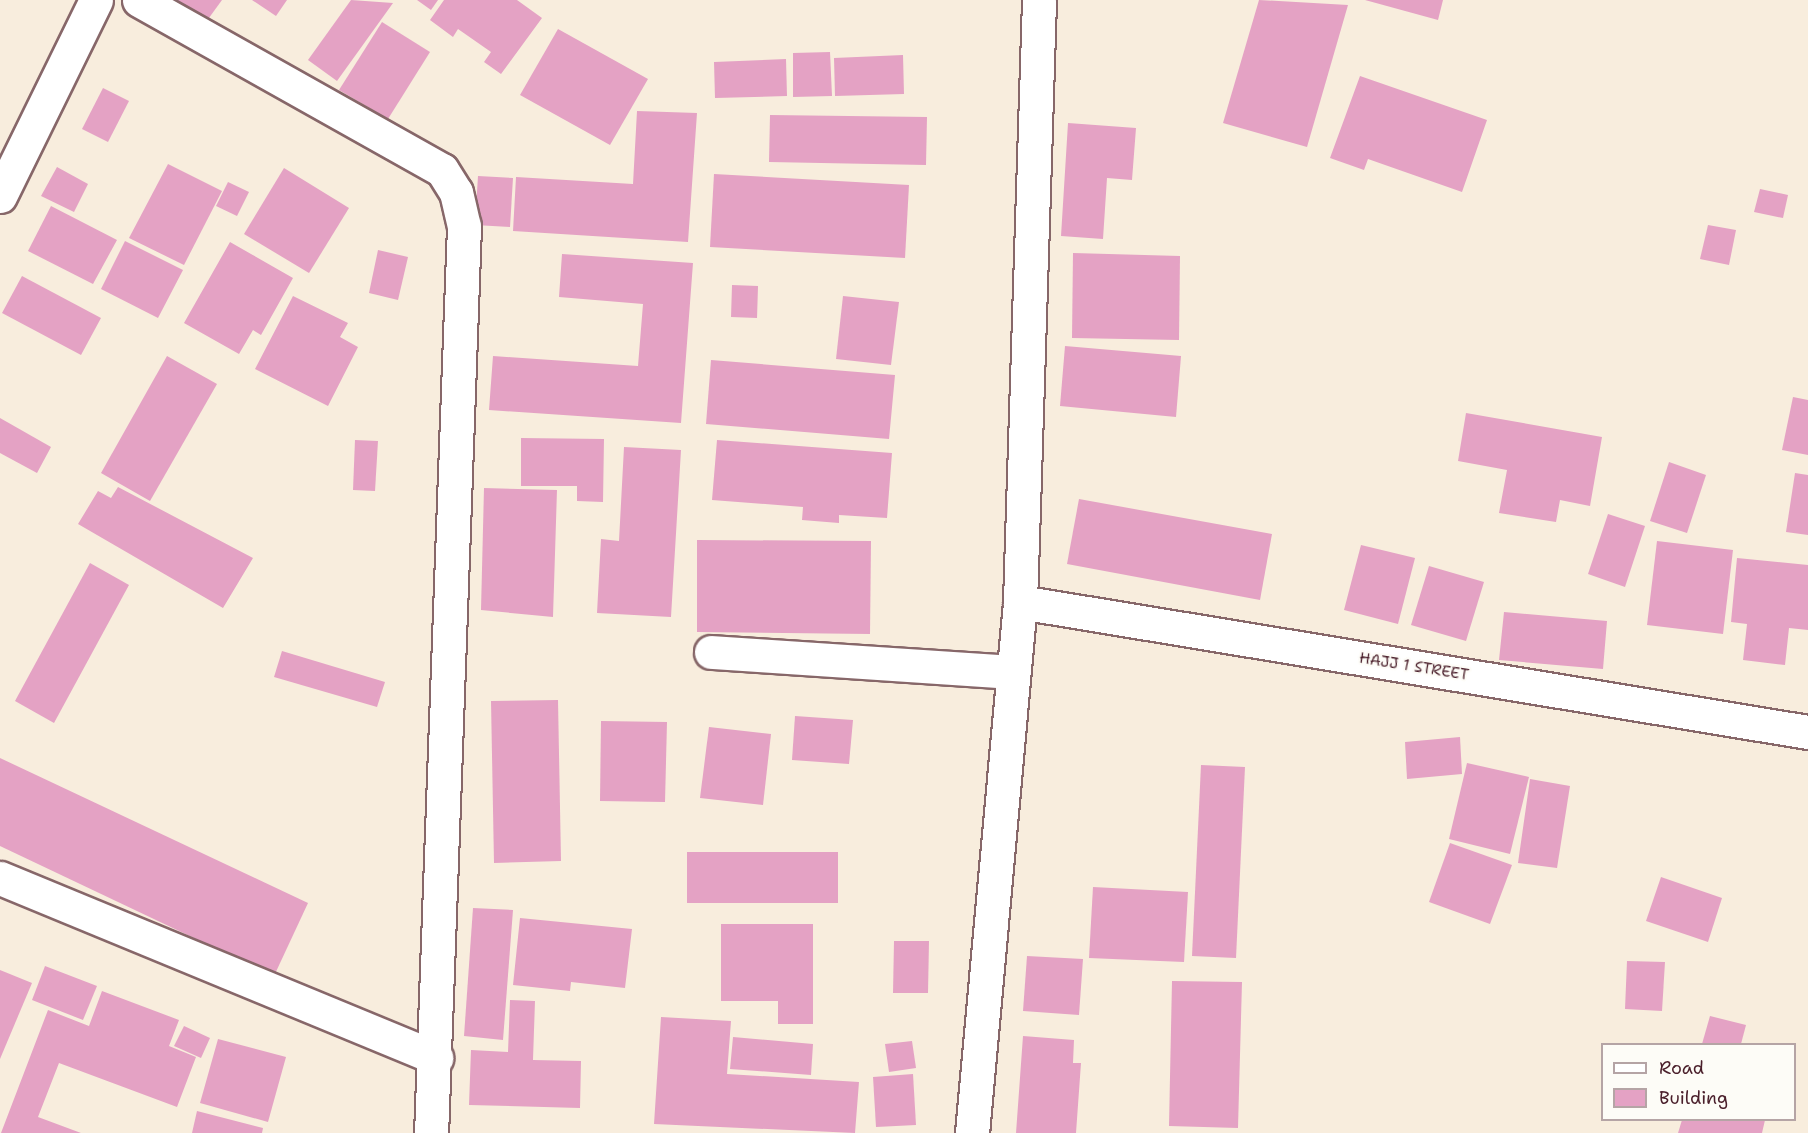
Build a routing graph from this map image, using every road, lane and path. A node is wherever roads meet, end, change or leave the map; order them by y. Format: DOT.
graph roads {
  1 [pos="96,0"];
  2 [pos="139,0"];
  3 [pos="1039,0"];
  4 [pos="0,196"];
  5 [pos="1020,602"];
  6 [pos="711,652"];
  7 [pos="1011,672"];
  8 [pos="1808,732"];
  9 [pos="0,878"];
  10 [pos="436,1058"];
  11 [pos="432,1133"];
  12 [pos="972,1133"];
  1 -- 4 [label="street"];
  2 -- 10 [label="street"];
  3 -- 5 [label="street"];
  5 -- 7 [label="street"];
  5 -- 8 [label="street, HAJJ 1 STREET"];
  6 -- 7 [label="street"];
  7 -- 12 [label="street"];
  9 -- 10 [label="street"];
  10 -- 11 [label="street"];
}
